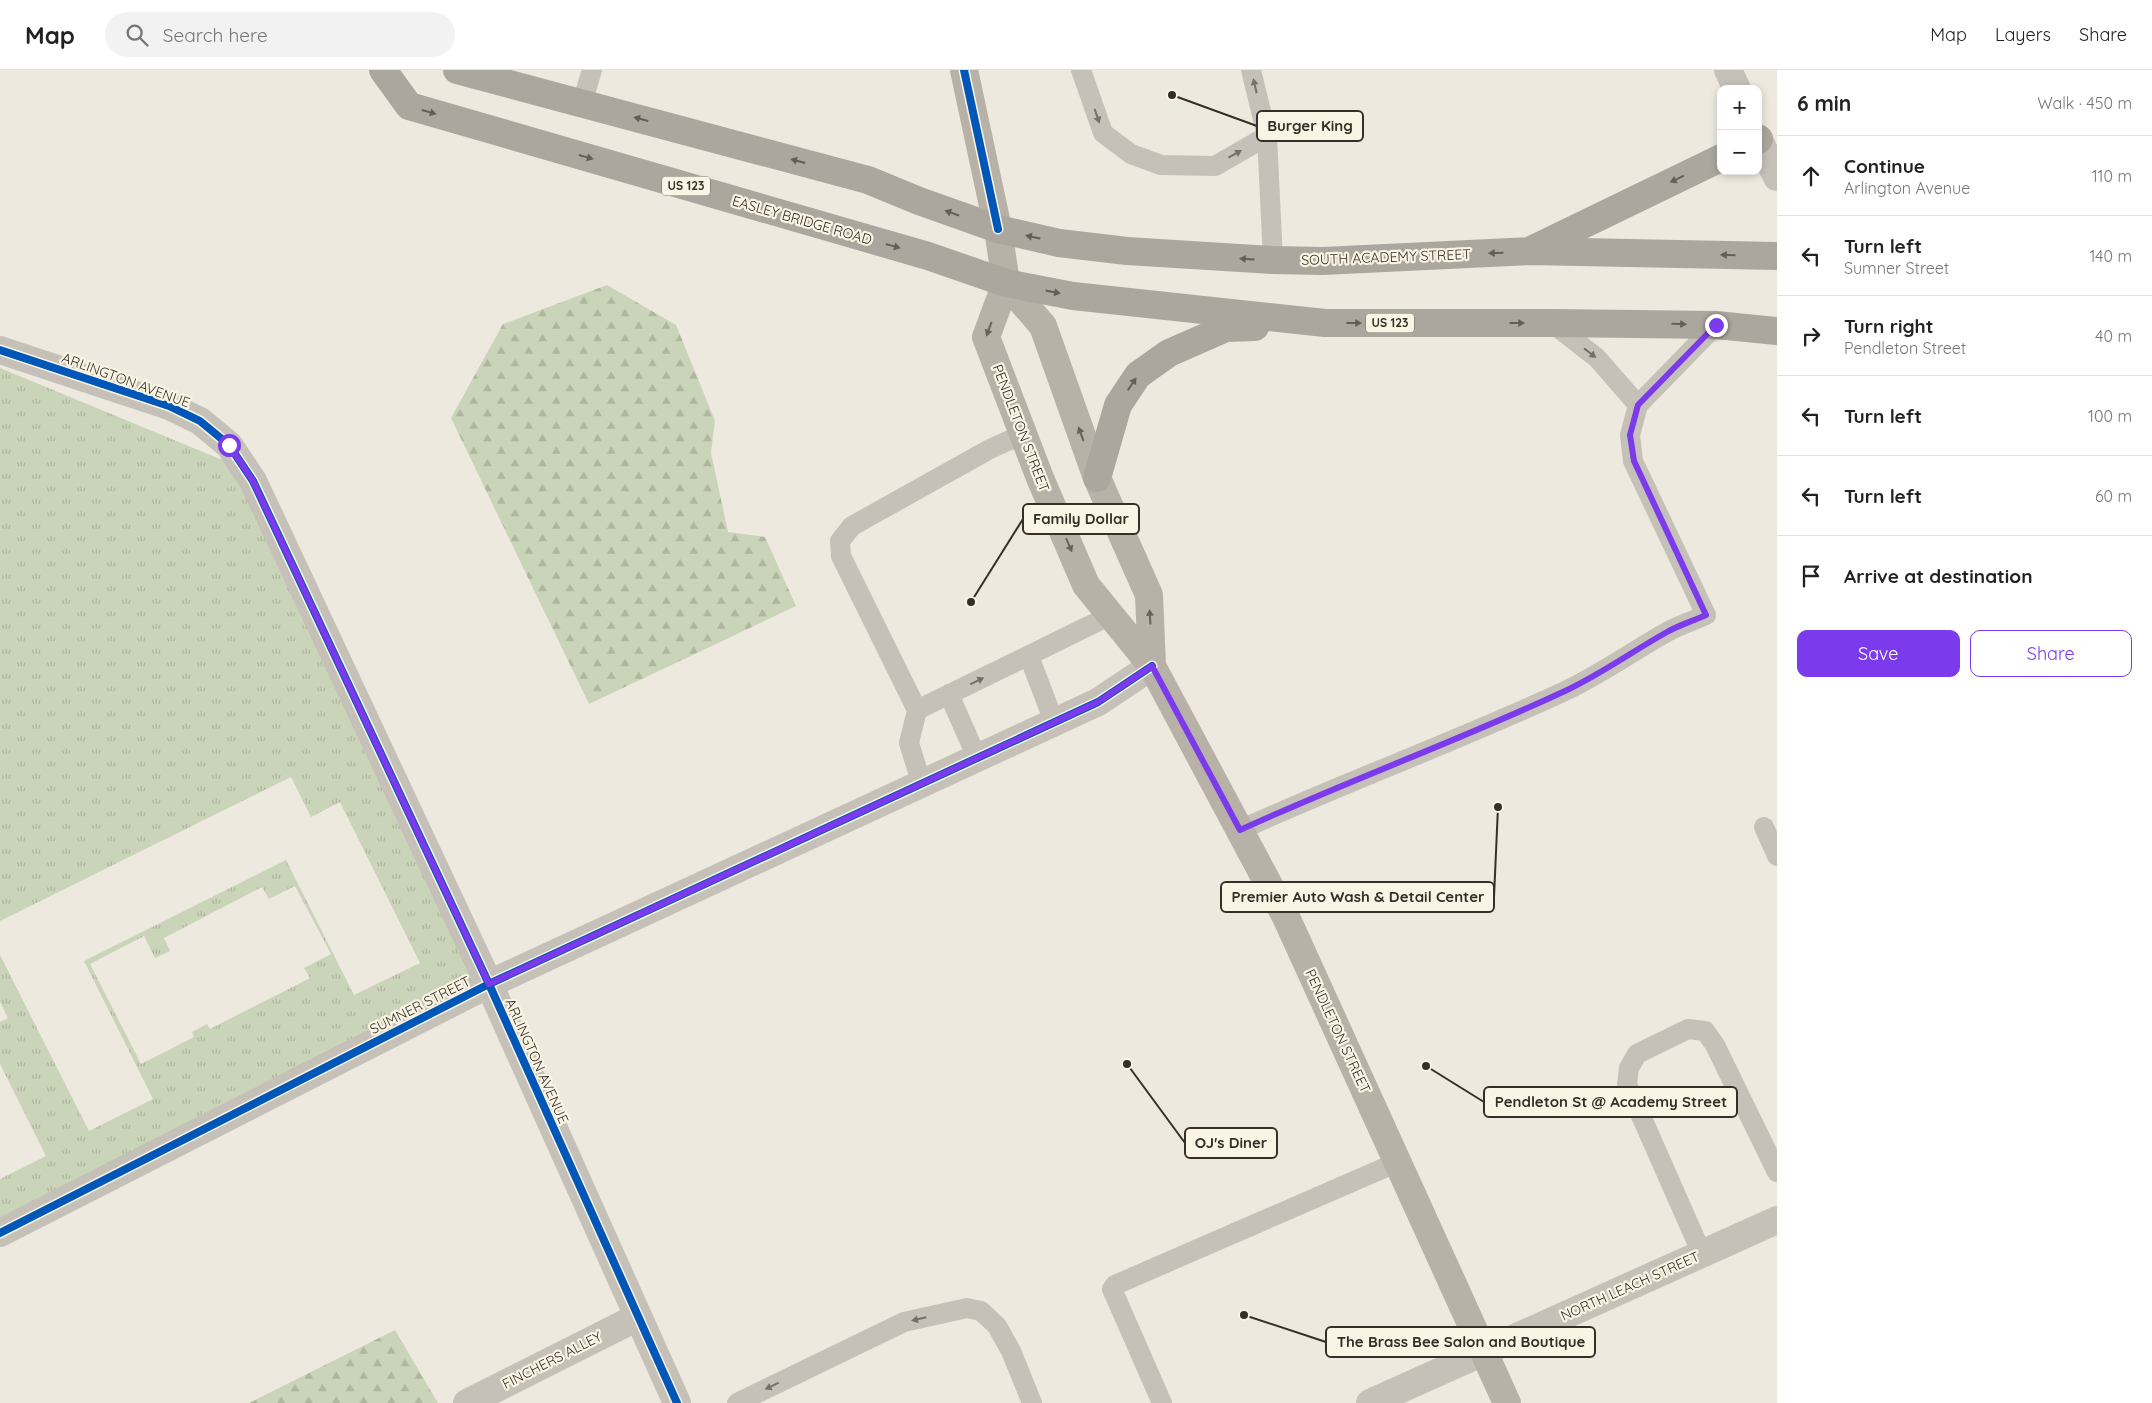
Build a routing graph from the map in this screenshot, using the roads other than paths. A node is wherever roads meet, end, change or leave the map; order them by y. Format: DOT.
graph roads {
  1 [pos="383,70"];
  2 [pos="458,70"];
  3 [pos="592,70"];
  4 [pos="964,70"];
  5 [pos="1081,70"];
  6 [pos="1251,70"];
  7 [pos="1728,70"];
  8 [pos="1735,85"];
  9 [pos="582,103"];
  10 [pos="1267,136"];
  11 [pos="1762,147"];
  12 [pos="1717,160"];
  13 [pos="1777,177"];
  14 [pos="998,229"];
  15 [pos="1530,251"];
  16 [pos="1777,256"];
  17 [pos="1273,260"];
  18 [pos="1006,283"];
  19 [pos="1552,322"];
  20 [pos="1325,323"];
  21 [pos="1716,325"];
  22 [pos="1777,332"];
  23 [pos="0,350"];
  24 [pos="1638,405"];
  25 [pos="1023,434"];
  26 [pos="1098,478"];
  27 [pos="1110,615"];
  28 [pos="1029,656"];
  29 [pos="1152,666"];
  30 [pos="949,694"];
  31 [pos="917,710"];
  32 [pos="1054,722"];
  33 [pos="977,758"];
  34 [pos="922,784"];
  35 [pos="1764,827"];
  36 [pos="1240,830"];
  37 [pos="1777,856"];
  38 [pos="489,984"];
  39 [pos="1398,1162"];
  40 [pos="1777,1172"];
  41 [pos="1777,1220"];
  42 [pos="0,1233"];
  43 [pos="1702,1254"];
  44 [pos="638,1317"];
  45 [pos="1484,1351"];
  46 [pos="467,1403"];
  47 [pos="677,1403"];
  48 [pos="737,1403"];
  49 [pos="1032,1403"];
  50 [pos="1162,1403"];
  51 [pos="1370,1403"];
  52 [pos="1507,1403"];
  1 -- 18 [label="highway, EASLEY BRIDGE ROAD / US 123, one-way"];
  2 -- 9 [label="highway"];
  3 -- 9 [label="lane"];
  4 -- 14 [label="main road, PENDLETON STREET"];
  5 -- 10 [label="lane, one-way"];
  10 -- 6 [label="lane, one-way"];
  7 -- 8 [label="street"];
  14 -- 9 [label="highway, one-way"];
  10 -- 17 [label="lane"];
  11 -- 13 [label="street"];
  12 -- 15 [label="highway, one-way"];
  17 -- 14 [label="highway, SOUTH ACADEMY STREET, one-way"];
  14 -- 18 [label="main road, PENDLETON STREET"];
  16 -- 15 [label="highway, SOUTH ACADEMY STREET, one-way"];
  15 -- 17 [label="highway, SOUTH ACADEMY STREET, one-way"];
  18 -- 20 [label="highway, US 123, one-way"];
  18 -- 25 [label="main road, PENDLETON STREET, one-way"];
  26 -- 18 [label="main road, PENDLETON STREET, one-way"];
  20 -- 19 [label="highway, US 123, one-way"];
  19 -- 21 [label="highway, US 123, one-way"];
  19 -- 24 [label="lane, one-way"];
  26 -- 20 [label="highway, one-way"];
  21 -- 22 [label="highway, US 123"];
  21 -- 24 [label="lane"];
  23 -- 38 [label="street, ARLINGTON AVENUE"];
  24 -- 36 [label="lane"];
  25 -- 27 [label="main road, PENDLETON STREET, one-way"];
  25 -- 31 [label="lane"];
  29 -- 26 [label="main road, PENDLETON STREET, one-way"];
  27 -- 28 [label="lane"];
  27 -- 29 [label="main road, PENDLETON STREET"];
  30 -- 28 [label="lane, one-way"];
  28 -- 32 [label="lane"];
  29 -- 32 [label="street, SUMNER STREET"];
  29 -- 36 [label="main road, PENDLETON STREET"];
  30 -- 31 [label="lane"];
  30 -- 33 [label="lane"];
  31 -- 34 [label="lane"];
  32 -- 33 [label="street, SUMNER STREET"];
  33 -- 34 [label="street, SUMNER STREET"];
  34 -- 38 [label="street, SUMNER STREET"];
  35 -- 37 [label="lane"];
  36 -- 39 [label="main road, PENDLETON STREET"];
  38 -- 42 [label="street, SUMNER STREET"];
  38 -- 44 [label="street, ARLINGTON AVENUE"];
  39 -- 45 [label="main road, PENDLETON STREET"];
  39 -- 50 [label="lane"];
  40 -- 43 [label="lane"];
  41 -- 43 [label="street, NORTH LEACH STREET"];
  43 -- 45 [label="street, NORTH LEACH STREET"];
  44 -- 46 [label="street, FINCHERS ALLEY"];
  44 -- 47 [label="street, ARLINGTON AVENUE"];
  45 -- 51 [label="street, NORTH LEACH STREET"];
  45 -- 52 [label="main road, PENDLETON STREET"];
  49 -- 48 [label="lane, one-way"];
}
